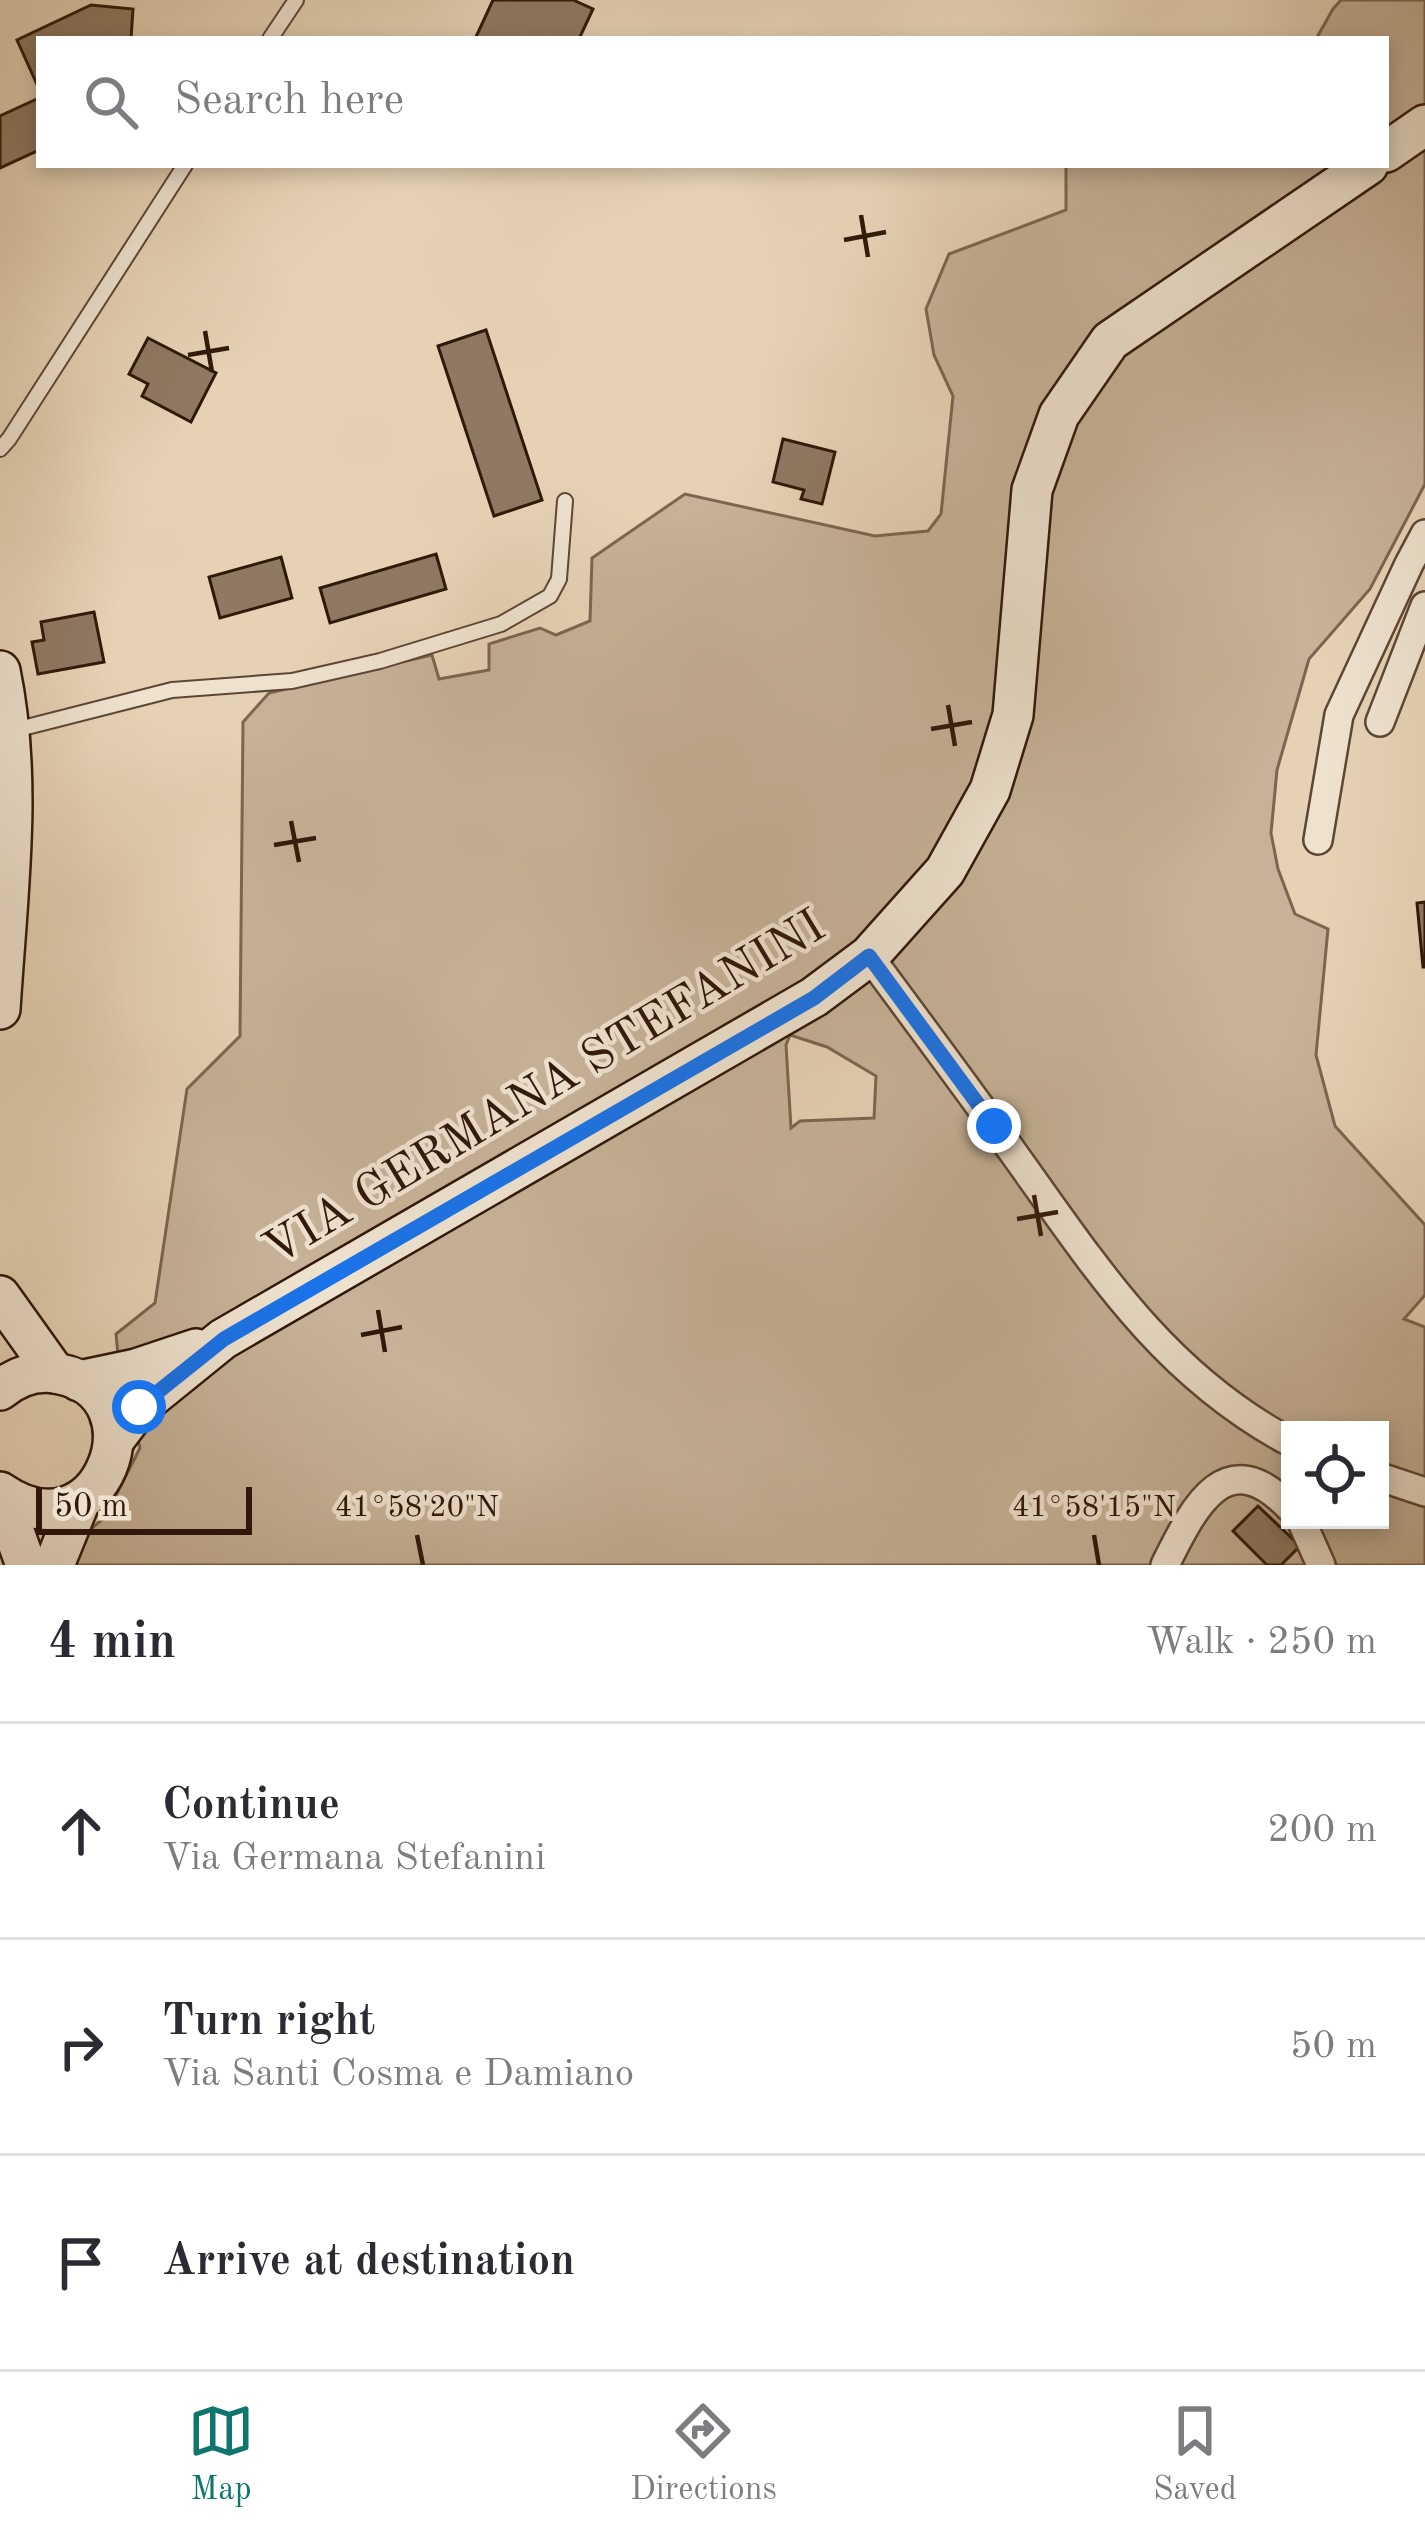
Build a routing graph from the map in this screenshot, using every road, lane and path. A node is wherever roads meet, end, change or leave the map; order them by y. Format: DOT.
graph roads {
  1 [pos="296,0"];
  2 [pos="272,36"];
  3 [pos="1425,125"];
  4 [pos="1389,150"];
  5 [pos="183,168"];
  6 [pos="1364,168"];
  7 [pos="0,449"];
  8 [pos="565,501"];
  9 [pos="1425,534"];
  10 [pos="1425,606"];
  11 [pos="0,670"];
  12 [pos="1381,722"];
  13 [pos="10,731"];
  14 [pos="1318,840"];
  15 [pos="869,956"];
  16 [pos="0,1009"];
  17 [pos="0,1296"];
  18 [pos="224,1339"];
  19 [pos="67,1377"];
  20 [pos="0,1390"];
  21 [pos="1281,1437"];
  22 [pos="114,1440"];
  23 [pos="1389,1481"];
  24 [pos="0,1492"];
  25 [pos="1425,1492"];
  26 [pos="1281,1499"];
  27 [pos="80,1501"];
  28 [pos="1305,1529"];
  29 [pos="0,1535"];
  30 [pos="9,1565"];
  31 [pos="26,1565"];
  32 [pos="54,1565"];
  33 [pos="1165,1565"];
  34 [pos="1321,1565"];
  1 -- 2 [label="lane"];
  3 -- 4 [label="street"];
  5 -- 7 [label="lane"];
  6 -- 15 [label="street, VIA GERMANA STEFANINI"];
  8 -- 13 [label="lane"];
  9 -- 14 [label="street"];
  10 -- 12 [label="street"];
  11 -- 13 [label="street"];
  13 -- 16 [label="street"];
  15 -- 18 [label="street, VIA GERMANA STEFANINI"];
  15 -- 21 [label="street"];
  17 -- 19 [label="street"];
  18 -- 19 [label="street, VIA GERMANA STEFANINI"];
  18 -- 22 [label="street, VIA GERMANA STEFANINI"];
  19 -- 20 [label="street, VIA GERMANA STEFANINI"];
  19 -- 22 [label="street"];
  22 -- 27 [label="street, VIA GERMANA STEFANINI"];
  23 -- 25 [label="street"];
  24 -- 27 [label="street"];
  24 -- 31 [label="street"];
  26 -- 33 [label="street"];
  27 -- 32 [label="street, VIA GERMANA STEFANINI"];
  28 -- 34 [label="street"];
  29 -- 30 [label="street"];
}
